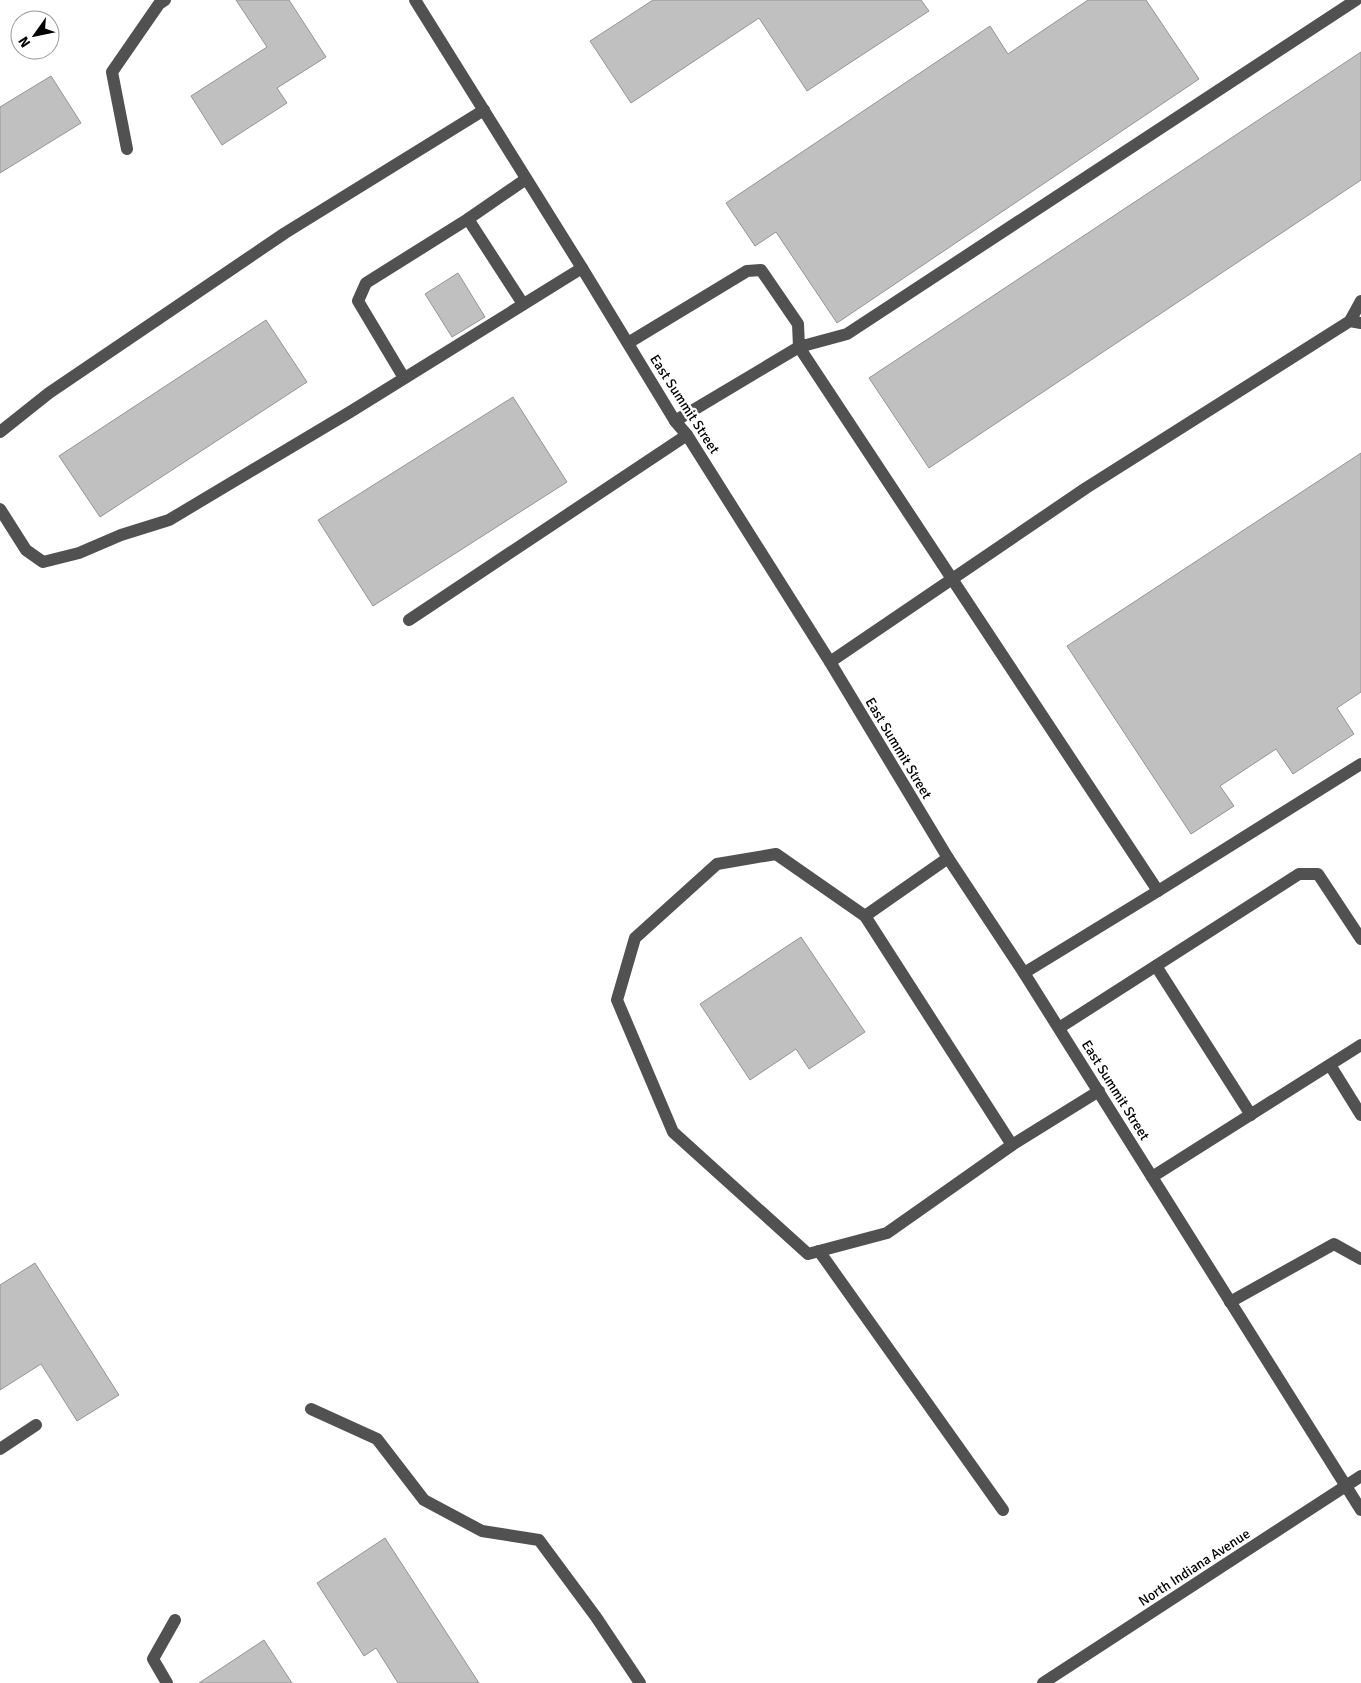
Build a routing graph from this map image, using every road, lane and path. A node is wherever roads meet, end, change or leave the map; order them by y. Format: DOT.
graph roads {
  1 [pos="164,0"];
  2 [pos="415,0"];
  3 [pos="1356,0"];
  4 [pos="484,110"];
  5 [pos="127,148"];
  6 [pos="526,179"];
  7 [pos="468,219"];
  8 [pos="582,268"];
  9 [pos="1361,301"];
  10 [pos="523,304"];
  11 [pos="1355,322"];
  12 [pos="628,343"];
  13 [pos="799,347"];
  14 [pos="404,378"];
  15 [pos="675,420"];
  16 [pos="0,432"];
  17 [pos="687,435"];
  18 [pos="0,510"];
  19 [pos="952,579"];
  20 [pos="409,620"];
  21 [pos="830,662"];
  22 [pos="1361,764"];
  23 [pos="948,858"];
  24 [pos="1158,891"];
  25 [pos="865,916"];
  26 [pos="1361,939"];
  27 [pos="1156,966"];
  28 [pos="1024,973"];
  29 [pos="1059,1028"];
  30 [pos="1361,1045"];
  31 [pos="1330,1065"];
  32 [pos="1099,1092"];
  33 [pos="1251,1115"];
  34 [pos="1361,1115"];
  35 [pos="1012,1145"];
  36 [pos="1152,1177"];
  37 [pos="819,1251"];
  38 [pos="1361,1259"];
  39 [pos="1230,1302"];
  40 [pos="310,1409"];
  41 [pos="36,1425"];
  42 [pos="0,1449"];
  43 [pos="1361,1476"];
  44 [pos="1345,1486"];
  45 [pos="1003,1510"];
  46 [pos="1361,1510"];
  47 [pos="175,1620"];
  48 [pos="167,1683"];
  49 [pos="640,1683"];
  50 [pos="1043,1683"];
  1 -- 5 [label="street"];
  2 -- 4 [label="street, East Summit Street"];
  3 -- 13 [label="street"];
  4 -- 6 [label="street, East Summit Street"];
  4 -- 16 [label="street"];
  6 -- 7 [label="street"];
  6 -- 8 [label="street, East Summit Street"];
  7 -- 10 [label="street"];
  7 -- 14 [label="street"];
  8 -- 10 [label="street"];
  8 -- 12 [label="street, East Summit Street"];
  9 -- 11 [label="street"];
  10 -- 14 [label="street"];
  11 -- 19 [label="street"];
  12 -- 13 [label="street"];
  12 -- 15 [label="street, East Summit Street"];
  13 -- 15 [label="street"];
  13 -- 19 [label="street"];
  14 -- 18 [label="street"];
  15 -- 17 [label="street, East Summit Street"];
  17 -- 20 [label="street"];
  17 -- 21 [label="street, East Summit Street"];
  19 -- 21 [label="street"];
  19 -- 24 [label="street"];
  21 -- 23 [label="street, East Summit Street"];
  22 -- 24 [label="street"];
  23 -- 25 [label="street"];
  23 -- 28 [label="street, East Summit Street"];
  24 -- 28 [label="street"];
  25 -- 35 [label="street"];
  25 -- 37 [label="street"];
  26 -- 27 [label="street"];
  27 -- 29 [label="street"];
  27 -- 33 [label="street"];
  28 -- 29 [label="street, East Summit Street"];
  29 -- 32 [label="street, East Summit Street"];
  30 -- 31 [label="street"];
  31 -- 33 [label="street"];
  31 -- 34 [label="street"];
  32 -- 35 [label="street"];
  32 -- 36 [label="street, East Summit Street"];
  33 -- 36 [label="street"];
  35 -- 37 [label="street"];
  36 -- 39 [label="street, East Summit Street"];
  37 -- 45 [label="street"];
  38 -- 39 [label="street"];
  39 -- 44 [label="street, East Summit Street"];
  40 -- 49 [label="street"];
  41 -- 42 [label="street"];
  43 -- 44 [label="street, North Indiana Avenue"];
  44 -- 46 [label="street, East Summit Street"];
  44 -- 50 [label="street, North Indiana Avenue"];
  47 -- 48 [label="street"];
}
